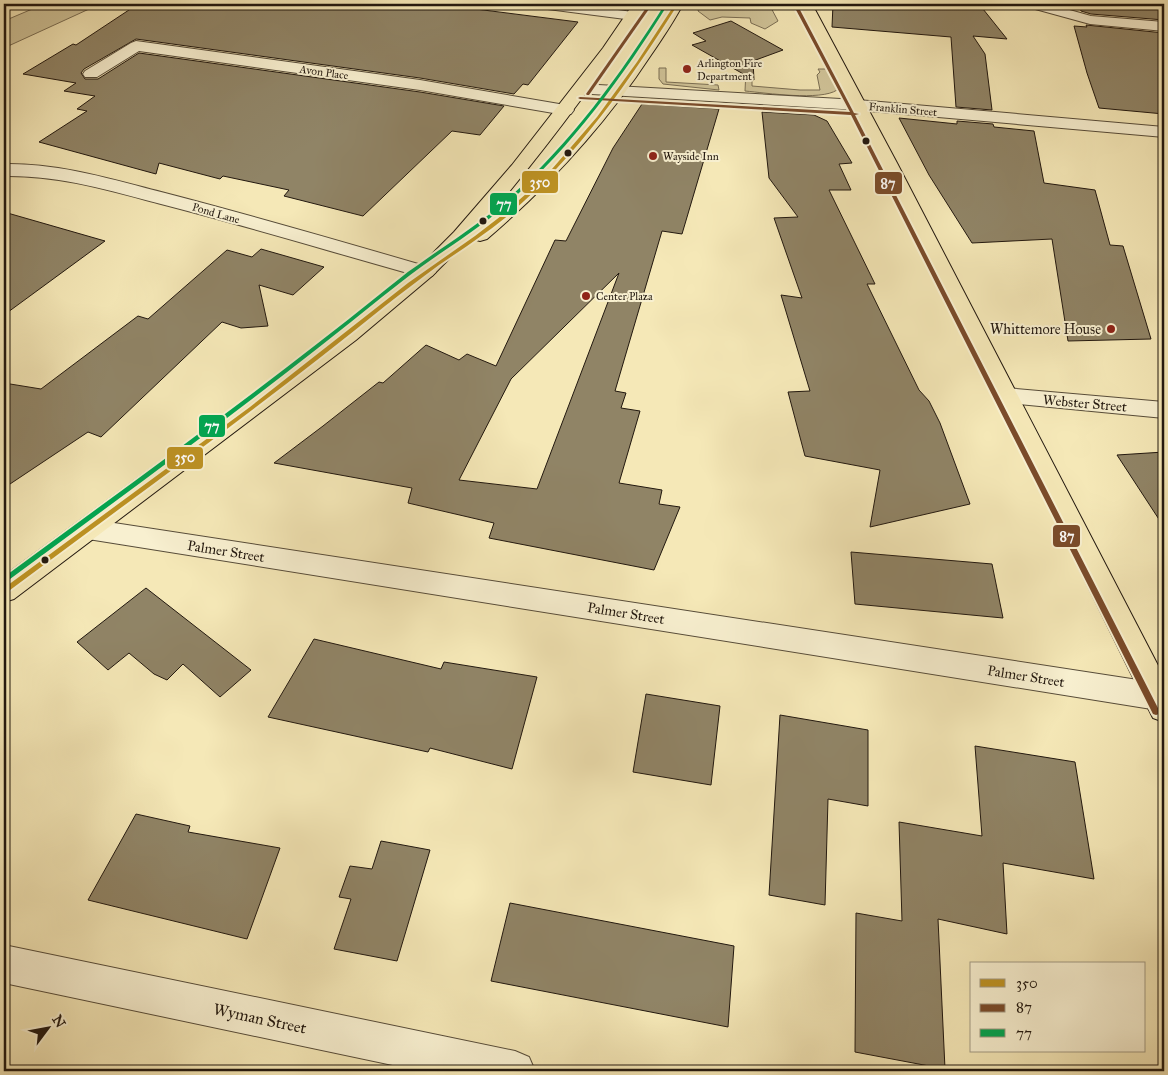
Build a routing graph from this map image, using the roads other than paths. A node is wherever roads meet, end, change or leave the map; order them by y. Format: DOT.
graph roads {
  1 [pos="540,4"];
  2 [pos="676,4"];
  3 [pos="805,4"];
  4 [pos="1033,4"];
  5 [pos="636,10"];
  6 [pos="1164,27"];
  7 [pos="91,74"];
  8 [pos="581,89"];
  9 [pos="620,91"];
  10 [pos="858,105"];
  11 [pos="565,110"];
  12 [pos="1164,132"];
  13 [pos="4,170"];
  14 [pos="425,272"];
  15 [pos="1006,396"];
  16 [pos="1164,410"];
  17 [pos="88,529"];
  18 [pos="4,591"];
  19 [pos="1162,701"];
  20 [pos="4,964"];
  21 [pos="515,1071"];
  1 -- 5 [label="street"];
  2 -- 9 [label="main road"];
  3 -- 10 [label="main road"];
  4 -- 6 [label="street"];
  5 -- 8 [label="main road"];
  7 -- 11 [label="street, Avon Place"];
  8 -- 9 [label="street, Franklin Street"];
  8 -- 11 [label="main road"];
  9 -- 10 [label="street, Franklin Street"];
  9 -- 14 [label="main road"];
  10 -- 12 [label="street, Franklin Street"];
  10 -- 15 [label="main road"];
  11 -- 14 [label="main road"];
  13 -- 14 [label="street, Pond Lane"];
  14 -- 17 [label="main road"];
  15 -- 16 [label="street, Webster Street"];
  15 -- 19 [label="main road"];
  17 -- 18 [label="main road"];
  17 -- 19 [label="street, Palmer Street"];
  20 -- 21 [label="street, Wyman Street"];
}
